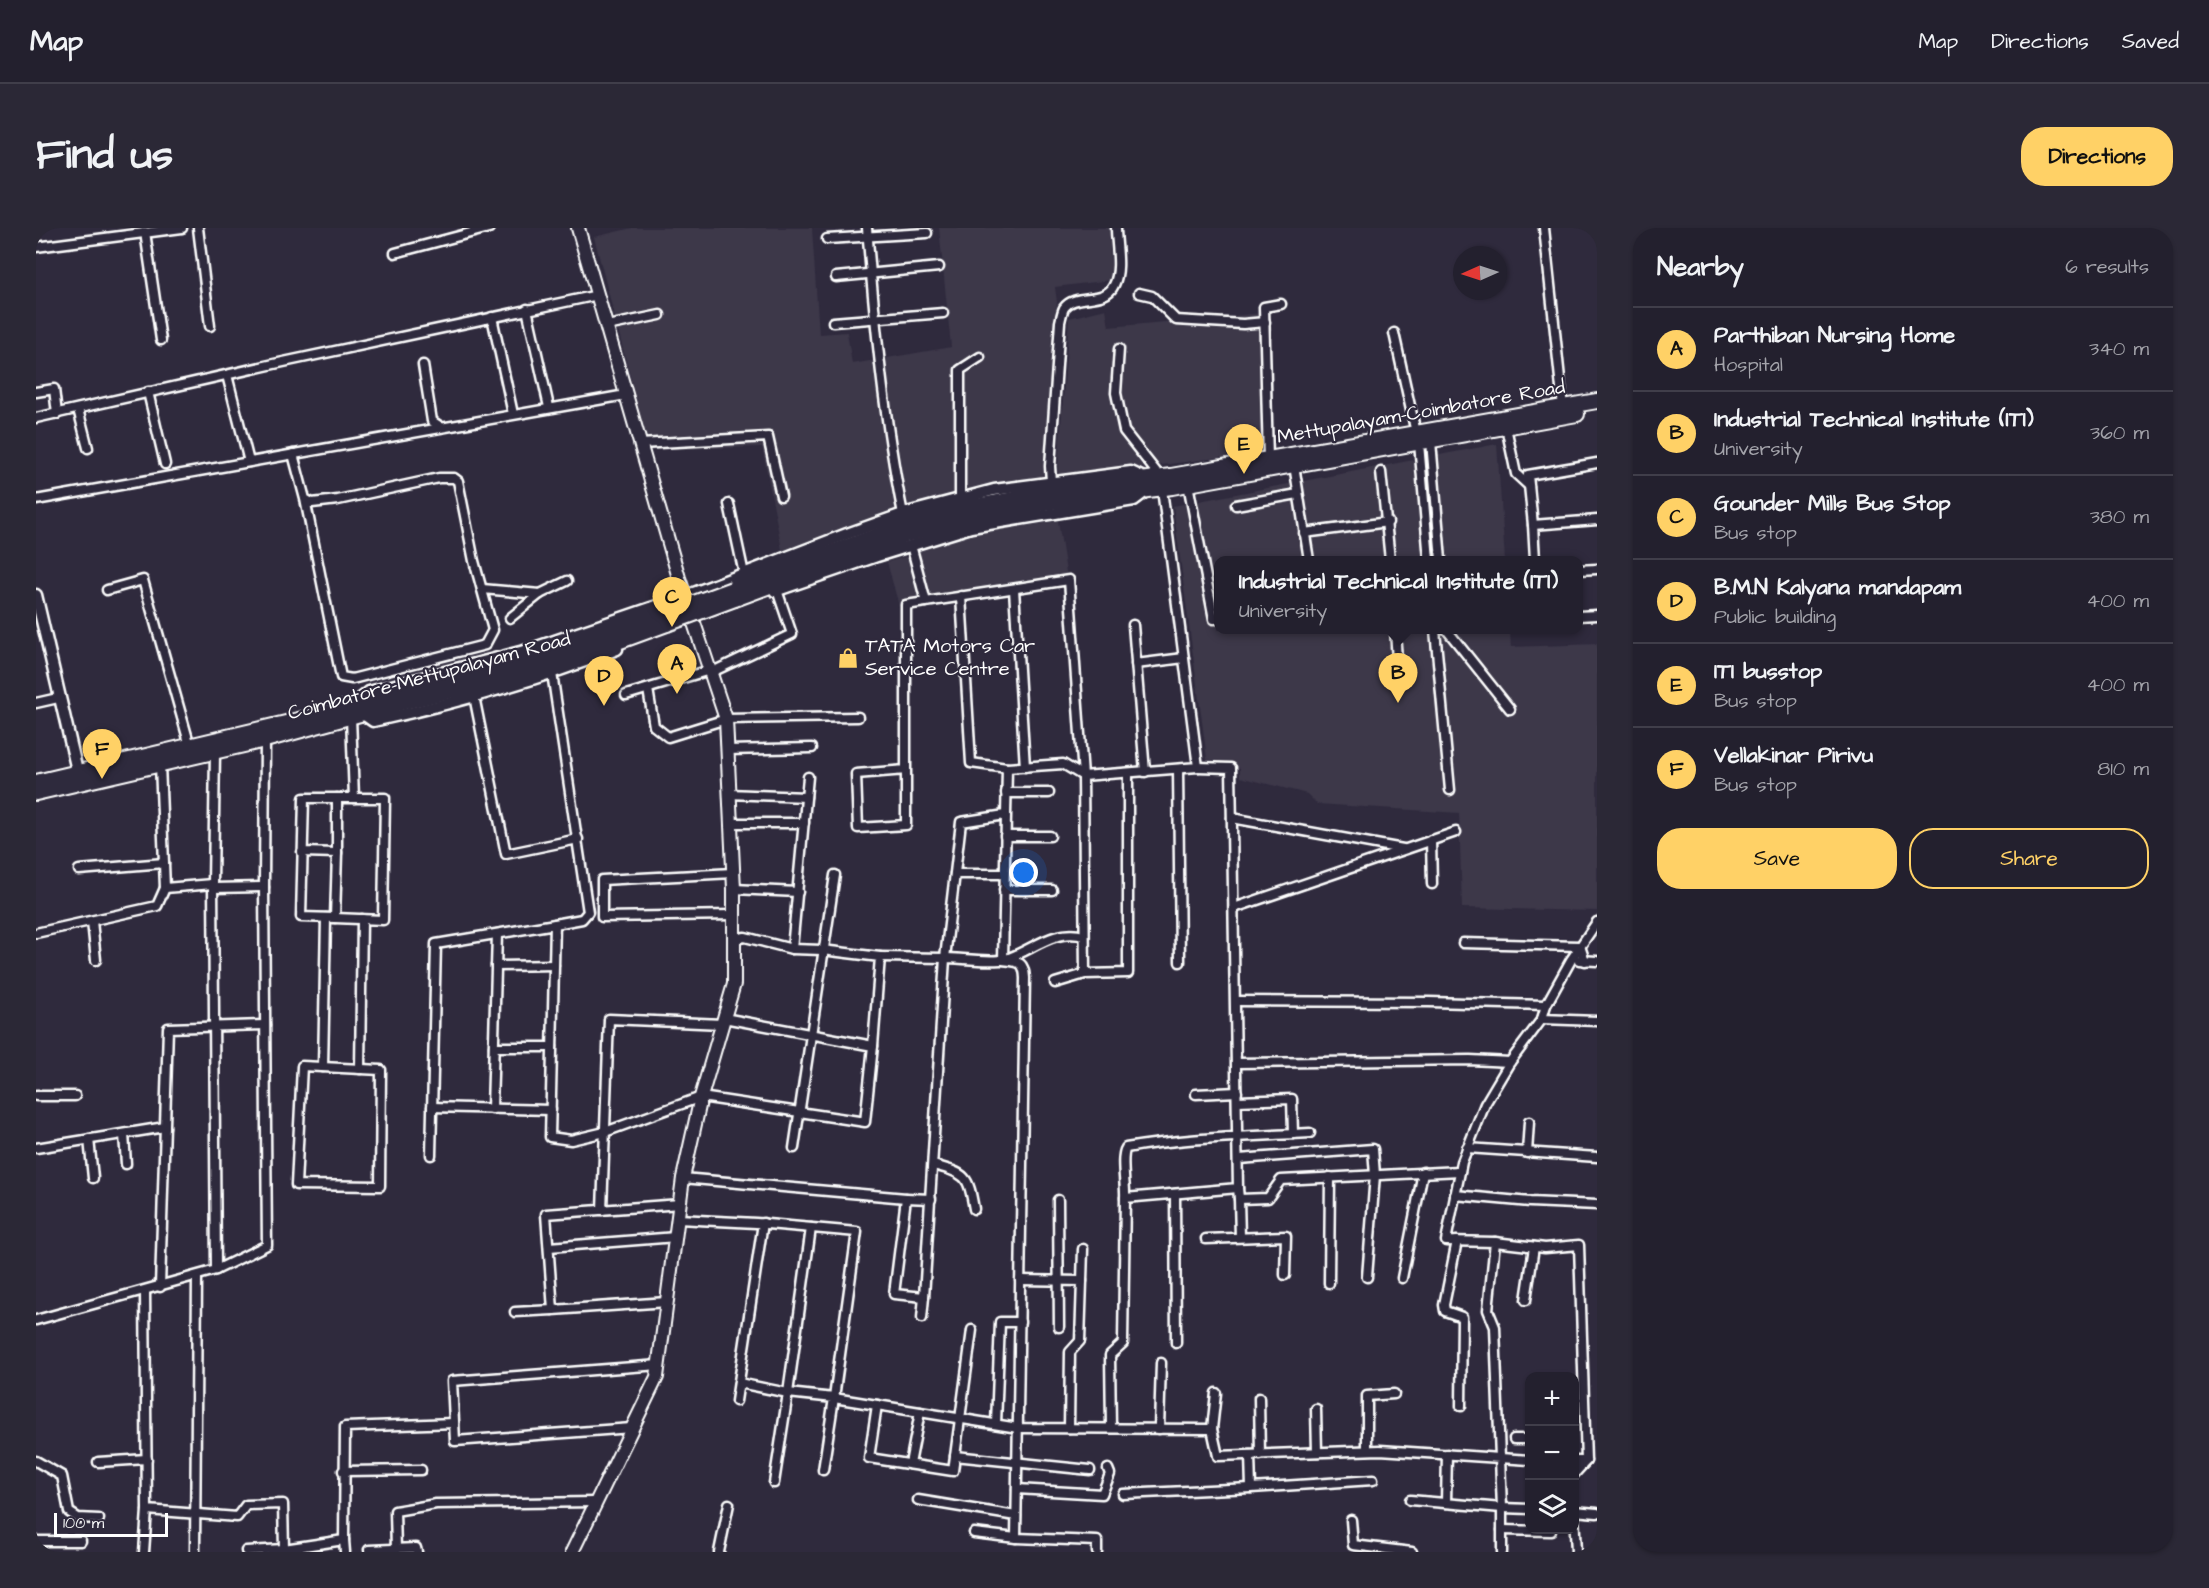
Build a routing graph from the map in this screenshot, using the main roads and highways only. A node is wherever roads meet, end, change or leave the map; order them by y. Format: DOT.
graph roads {
  1 [pos="578,228"];
  2 [pos="1597,401"];
  3 [pos="1597,410"];
  4 [pos="1422,439"];
  5 [pos="1154,484"];
  6 [pos="355,713"];
  7 [pos="79,778"];
  8 [pos="36,782"];
  9 [pos="36,793"];
  10 [pos="572,1552"];
  1 -- 10 [label="main road"];
  2 -- 4 [label="highway, Mettupalayam-Coimbatore Road"];
  3 -- 4 [label="highway"];
  4 -- 5 [label="highway, Mettupalayam-Coimbatore Road"];
  4 -- 5 [label="highway"];
  5 -- 6 [label="highway, Mettupalayam-Coimbatore Road, bridge"];
  6 -- 7 [label="highway, Mettupalayam-Coimbatore Road"];
  6 -- 7 [label="highway, Coimbatore-Mettupalayam Road"];
  7 -- 8 [label="highway, Mettupalayam-Coimbatore Road"];
  7 -- 9 [label="highway, Coimbatore-Mettupalayam Road"];
}
